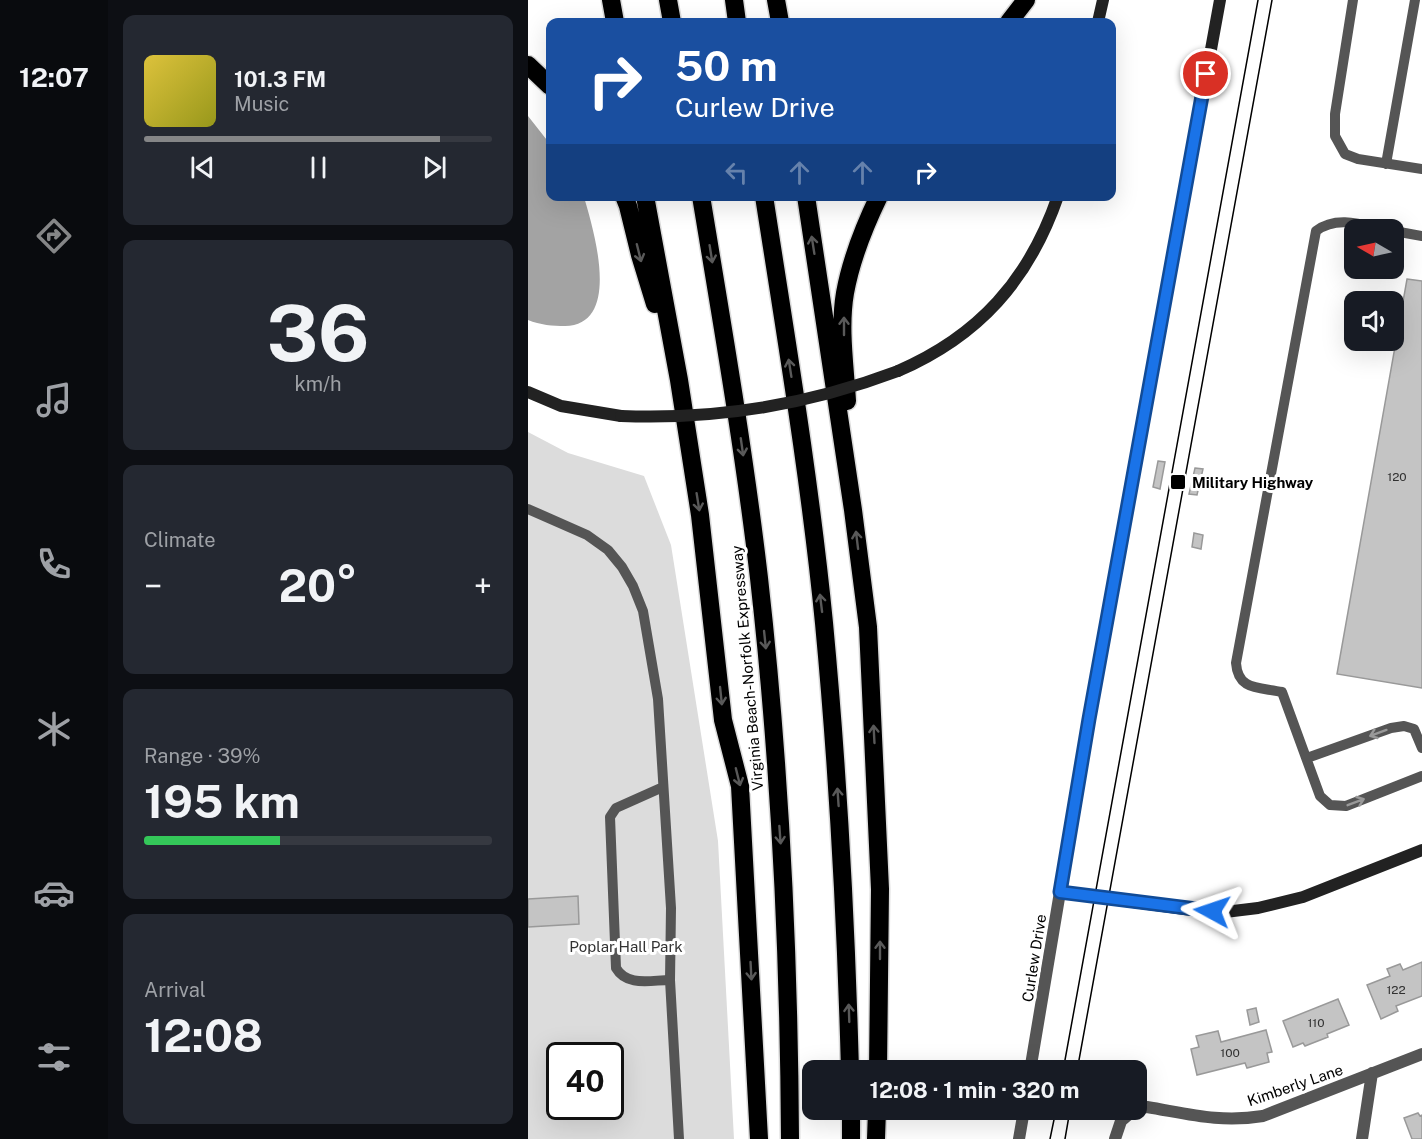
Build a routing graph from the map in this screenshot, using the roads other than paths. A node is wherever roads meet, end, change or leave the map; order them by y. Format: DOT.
graph roads {
  1 [pos="611,0"];
  2 [pos="668,0"];
  3 [pos="734,0"];
  4 [pos="776,0"];
  5 [pos="1026,0"];
  6 [pos="1103,0"];
  7 [pos="1220,0"];
  8 [pos="1353,0"];
  9 [pos="1415,0"];
  10 [pos="614,18"];
  11 [pos="671,18"];
  12 [pos="736,18"];
  13 [pos="779,18"];
  14 [pos="1012,18"];
  15 [pos="1099,18"];
  16 [pos="528,64"];
  17 [pos="546,82"];
  18 [pos="1386,164"];
  19 [pos="1422,169"];
  20 [pos="626,201"];
  21 [pos="646,201"];
  22 [pos="702,201"];
  23 [pos="765,201"];
  24 [pos="807,201"];
  25 [pos="877,201"];
  26 [pos="1056,201"];
  27 [pos="1344,222"];
  28 [pos="1404,233"];
  29 [pos="1422,236"];
  30 [pos="679,380"];
  31 [pos="528,392"];
  32 [pos="528,509"];
  33 [pos="853,510"];
  34 [pos="1422,748"];
  35 [pos="1307,759"];
  36 [pos="1422,776"];
  37 [pos="663,787"];
  38 [pos="1422,850"];
  39 [pos="1060,892"];
  40 [pos="670,980"];
  41 [pos="1422,1054"];
  42 [pos="850,1060"];
  43 [pos="878,1060"];
  44 [pos="1032,1060"];
  45 [pos="1372,1073"];
  46 [pos="1147,1107"];
  47 [pos="851,1120"];
  48 [pos="877,1120"];
  49 [pos="1022,1120"];
  50 [pos="1122,1120"];
  51 [pos="679,1139"];
  52 [pos="759,1139"];
  53 [pos="790,1139"];
  54 [pos="851,1139"];
  55 [pos="876,1139"];
  56 [pos="1019,1139"];
  57 [pos="1115,1139"];
  58 [pos="1362,1139"];
  1 -- 10 [label="highway"];
  2 -- 11 [label="highway"];
  3 -- 12 [label="highway"];
  4 -- 13 [label="highway"];
  5 -- 14 [label="highway"];
  6 -- 15 [label="street"];
  7 -- 39 [label="street, Curlew Drive"];
  8 -- 18 [label="lane"];
  9 -- 18 [label="lane"];
  16 -- 17 [label="highway"];
  18 -- 19 [label="lane"];
  20 -- 30 [label="highway, one-way"];
  21 -- 30 [label="highway"];
  22 -- 53 [label="highway, Virginia Beach-Norfolk Expressway, one-way"];
  42 -- 23 [label="highway, one-way"];
  33 -- 24 [label="highway, one-way"];
  33 -- 25 [label="highway, one-way"];
  26 -- 31 [label="street, bridge"];
  27 -- 35 [label="lane"];
  28 -- 29 [label="lane"];
  30 -- 52 [label="highway, one-way"];
  32 -- 37 [label="lane"];
  43 -- 33 [label="highway, one-way"];
  34 -- 35 [label="lane, one-way"];
  35 -- 36 [label="lane, one-way"];
  37 -- 40 [label="lane"];
  37 -- 40 [label="lane"];
  38 -- 39 [label="street"];
  39 -- 44 [label="street, Curlew Drive"];
  40 -- 51 [label="lane"];
  41 -- 45 [label="street, Kimberly Lane"];
  45 -- 46 [label="street, Kimberly Lane"];
  45 -- 58 [label="street"];
  47 -- 54 [label="highway"];
  48 -- 55 [label="highway"];
  49 -- 56 [label="street"];
  50 -- 57 [label="street"];
}
